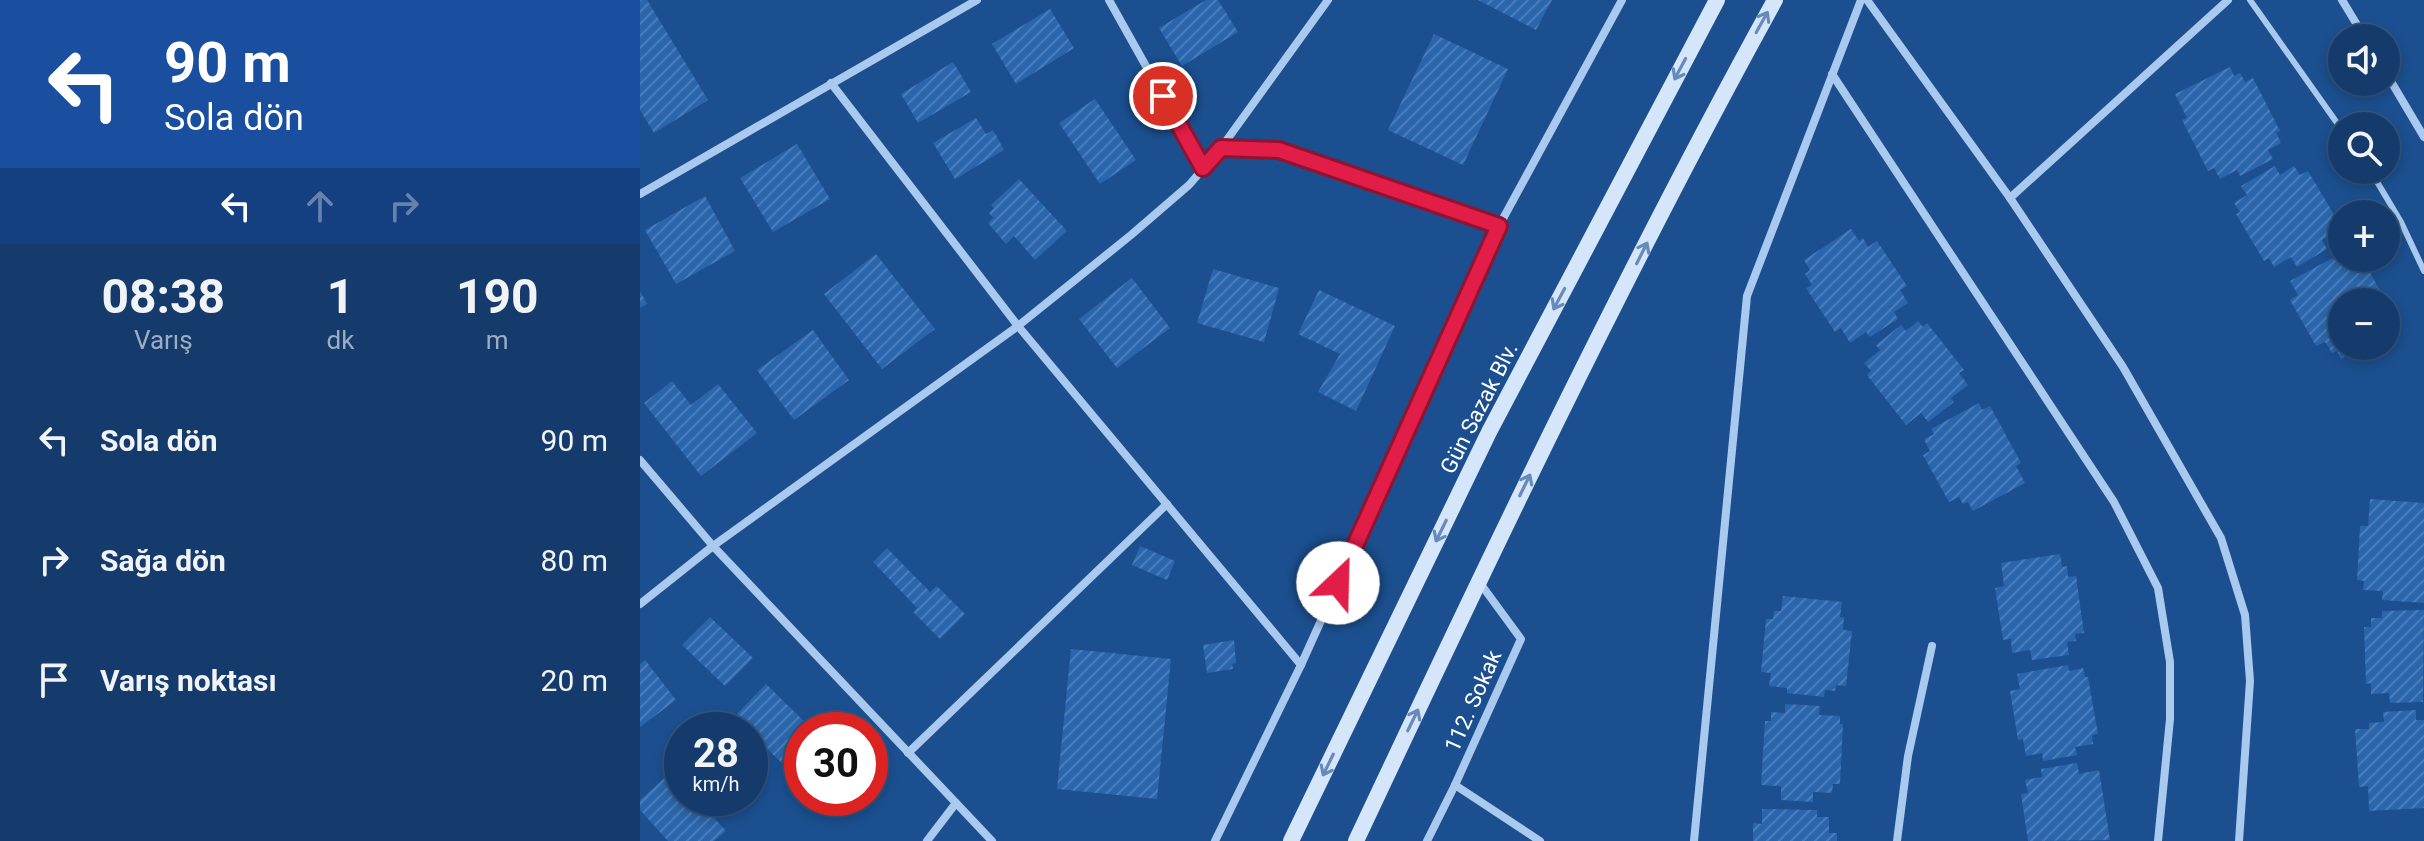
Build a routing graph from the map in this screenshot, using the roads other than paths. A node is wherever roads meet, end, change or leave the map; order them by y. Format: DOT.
graph roads {
  1 [pos="977,0"];
  2 [pos="1109,0"];
  3 [pos="1328,0"];
  4 [pos="1622,0"];
  5 [pos="1717,0"];
  6 [pos="1775,0"];
  7 [pos="1861,0"];
  8 [pos="1867,0"];
  9 [pos="2228,0"];
  10 [pos="2250,0"];
  11 [pos="2342,0"];
  12 [pos="2357,24"];
  13 [pos="1832,74"];
  14 [pos="831,83"];
  15 [pos="2400,96"];
  16 [pos="2329,112"];
  17 [pos="2424,137"];
  18 [pos="1221,148"];
  19 [pos="1203,168"];
  20 [pos="2378,184"];
  21 [pos="640,194"];
  22 [pos="2010,198"];
  23 [pos="1499,226"];
  24 [pos="2424,271"];
  25 [pos="1018,326"];
  26 [pos="640,460"];
  27 [pos="1167,504"];
  28 [pos="713,546"];
  29 [pos="1479,582"];
  30 [pos="640,604"];
  31 [pos="1932,646"];
  32 [pos="1301,665"];
  33 [pos="908,753"];
  34 [pos="1455,785"];
  35 [pos="956,803"];
  36 [pos="927,841"];
  37 [pos="992,841"];
  38 [pos="1215,841"];
  39 [pos="1291,841"];
  40 [pos="1356,841"];
  41 [pos="1427,841"];
  42 [pos="1540,841"];
  43 [pos="1694,841"];
  44 [pos="1897,841"];
  45 [pos="2158,841"];
  46 [pos="2239,841"];
  1 -- 14 [label="street"];
  2 -- 19 [label="street"];
  3 -- 18 [label="street"];
  4 -- 23 [label="street"];
  5 -- 39 [label="main road, Gün Sazak Blv., one-way"];
  29 -- 6 [label="main road, one-way"];
  7 -- 13 [label="street"];
  8 -- 22 [label="street"];
  9 -- 22 [label="street"];
  10 -- 16 [label="lane"];
  11 -- 12 [label="street"];
  13 -- 43 [label="street"];
  13 -- 45 [label="street"];
  14 -- 21 [label="street"];
  14 -- 25 [label="street"];
  15 -- 17 [label="street"];
  18 -- 19 [label="street"];
  18 -- 23 [label="street"];
  19 -- 25 [label="street"];
  20 -- 24 [label="lane"];
  22 -- 46 [label="street"];
  23 -- 32 [label="street"];
  25 -- 27 [label="street"];
  25 -- 28 [label="street"];
  26 -- 28 [label="street"];
  27 -- 32 [label="street"];
  27 -- 33 [label="street"];
  28 -- 30 [label="street"];
  28 -- 33 [label="street"];
  29 -- 34 [label="street, 112. Sokak"];
  40 -- 29 [label="main road, one-way"];
  31 -- 44 [label="street"];
  32 -- 38 [label="street"];
  33 -- 35 [label="street"];
  34 -- 41 [label="street, 112. Sokak"];
  34 -- 42 [label="street"];
  35 -- 36 [label="street"];
  35 -- 37 [label="street"];
}
